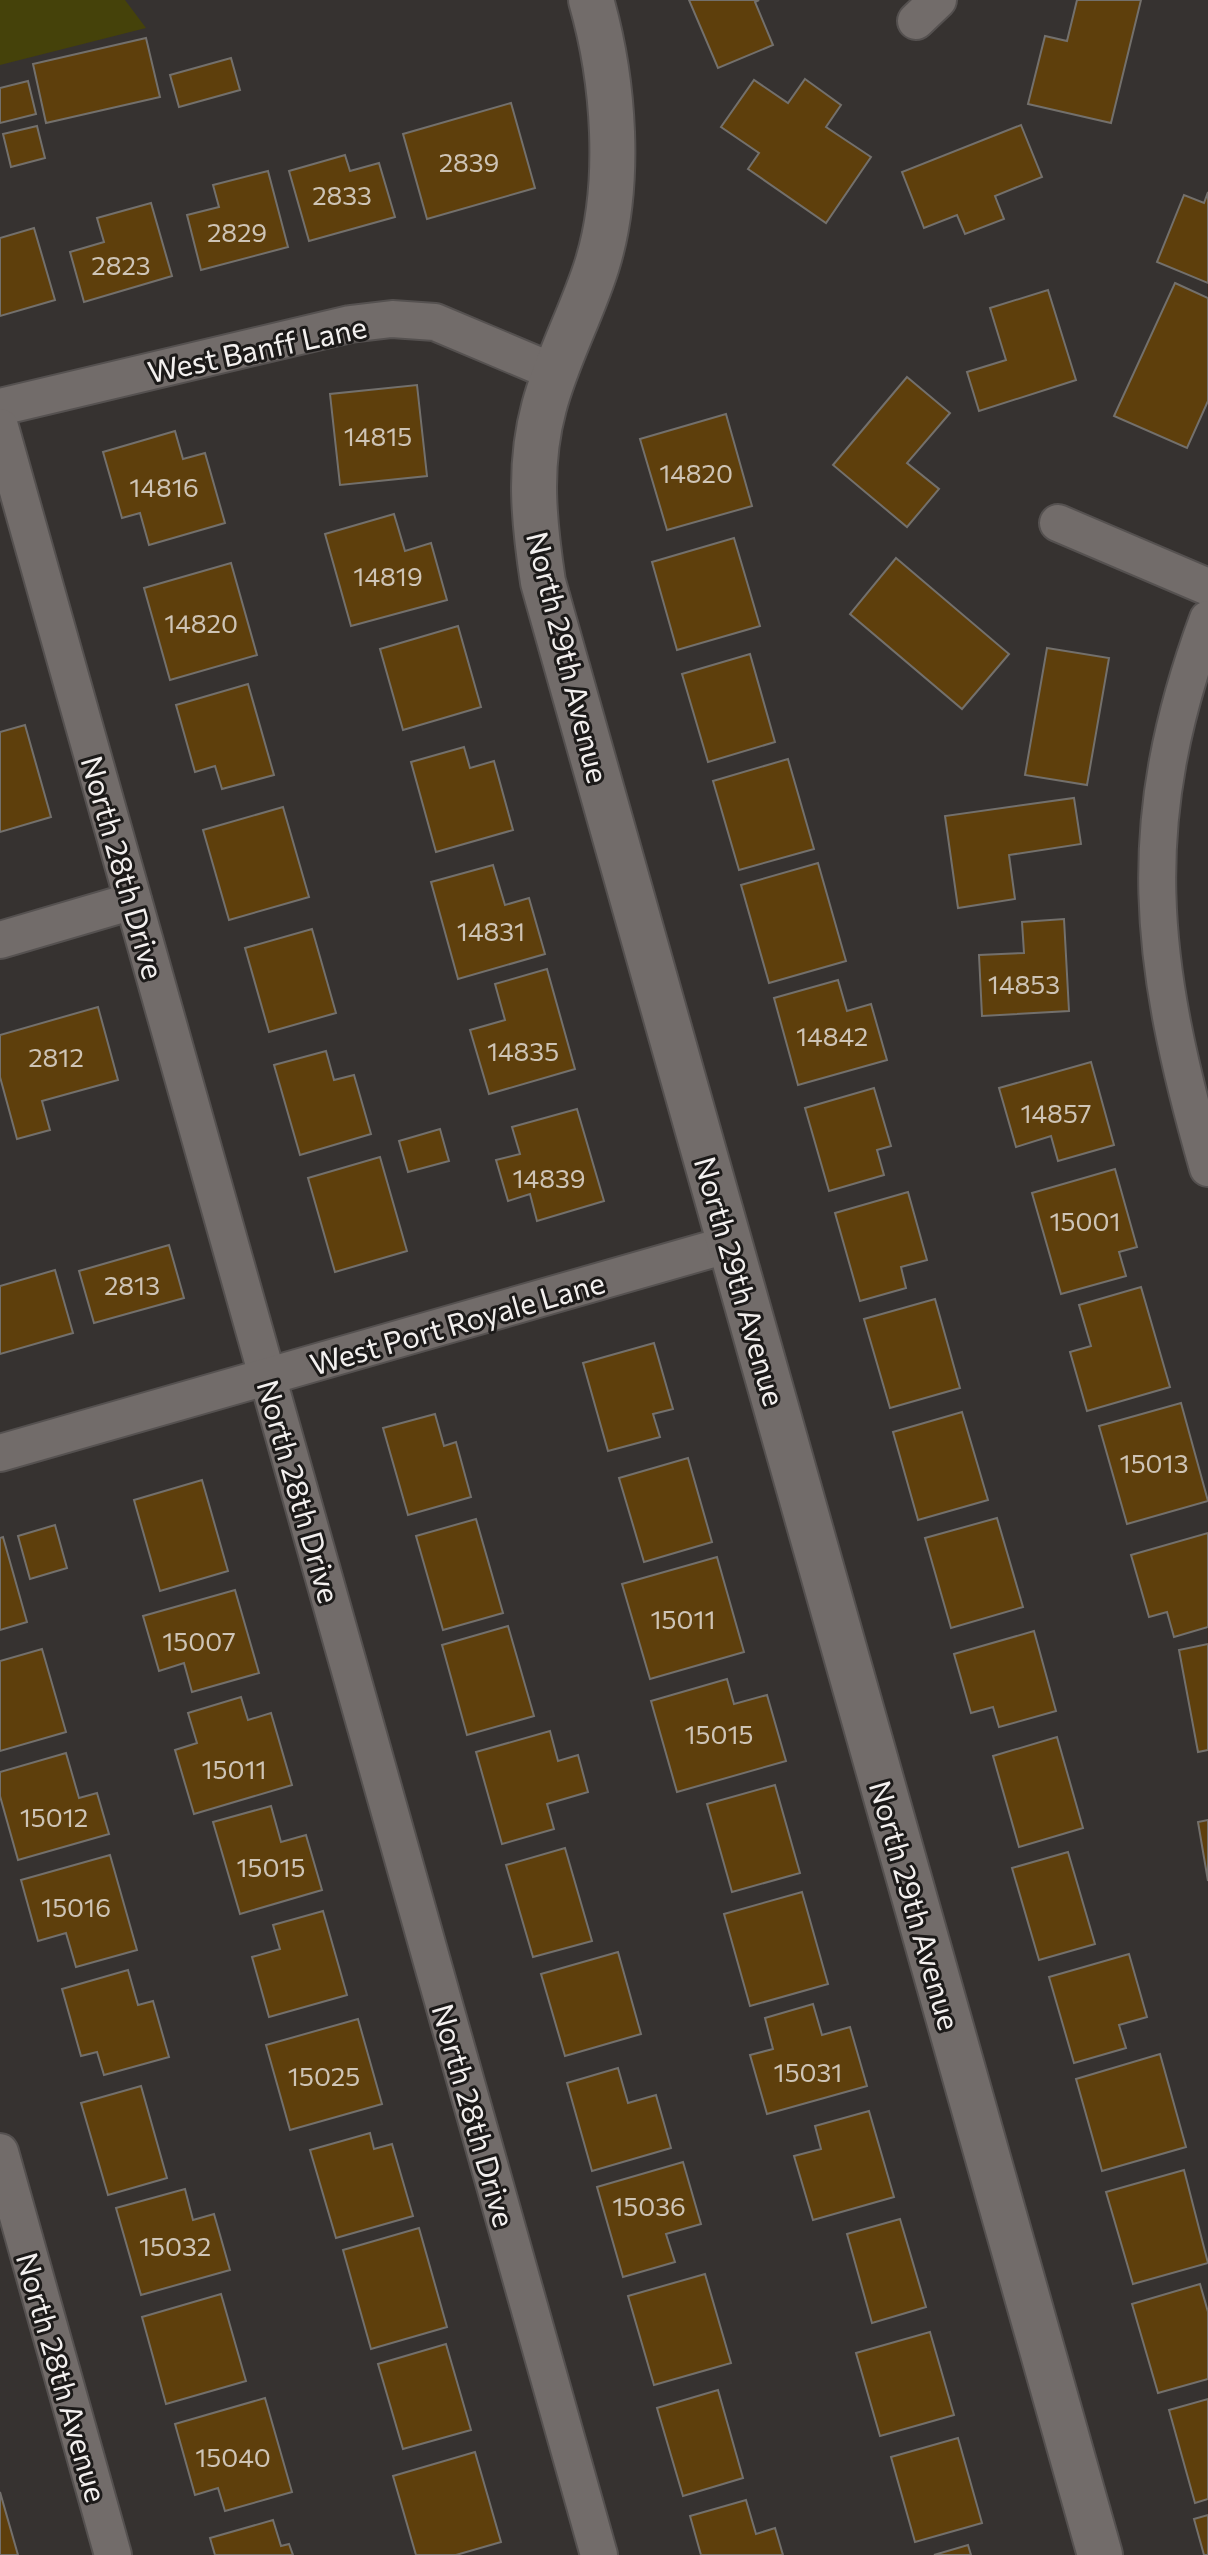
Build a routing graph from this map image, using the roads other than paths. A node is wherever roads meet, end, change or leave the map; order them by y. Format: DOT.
graph roads {
  1 [pos="591,0"];
  2 [pos="556,373"];
  3 [pos="0,407"];
  4 [pos="0,427"];
  5 [pos="1058,523"];
  6 [pos="1208,587"];
  7 [pos="1208,619"];
  8 [pos="133,901"];
  9 [pos="0,940"];
  10 [pos="1208,1168"];
  11 [pos="730,1244"];
  12 [pos="268,1376"];
  13 [pos="0,1453"];
  14 [pos="0,2152"];
  15 [pos="113,2555"];
  16 [pos="599,2555"];
  17 [pos="1100,2555"];
  1 -- 2 [label="street, North 29th Avenue"];
  2 -- 3 [label="street, West Banff Lane"];
  2 -- 11 [label="street, North 29th Avenue"];
  4 -- 8 [label="street, North 28th Drive"];
  5 -- 6 [label="street"];
  7 -- 10 [label="street"];
  8 -- 9 [label="street"];
  8 -- 12 [label="street, North 28th Drive"];
  11 -- 12 [label="street, West Port Royale Lane"];
  11 -- 17 [label="street, North 29th Avenue"];
  12 -- 13 [label="street, West Port Royale Lane"];
  12 -- 16 [label="street, North 28th Drive"];
  14 -- 15 [label="street, North 28th Avenue"];
}
